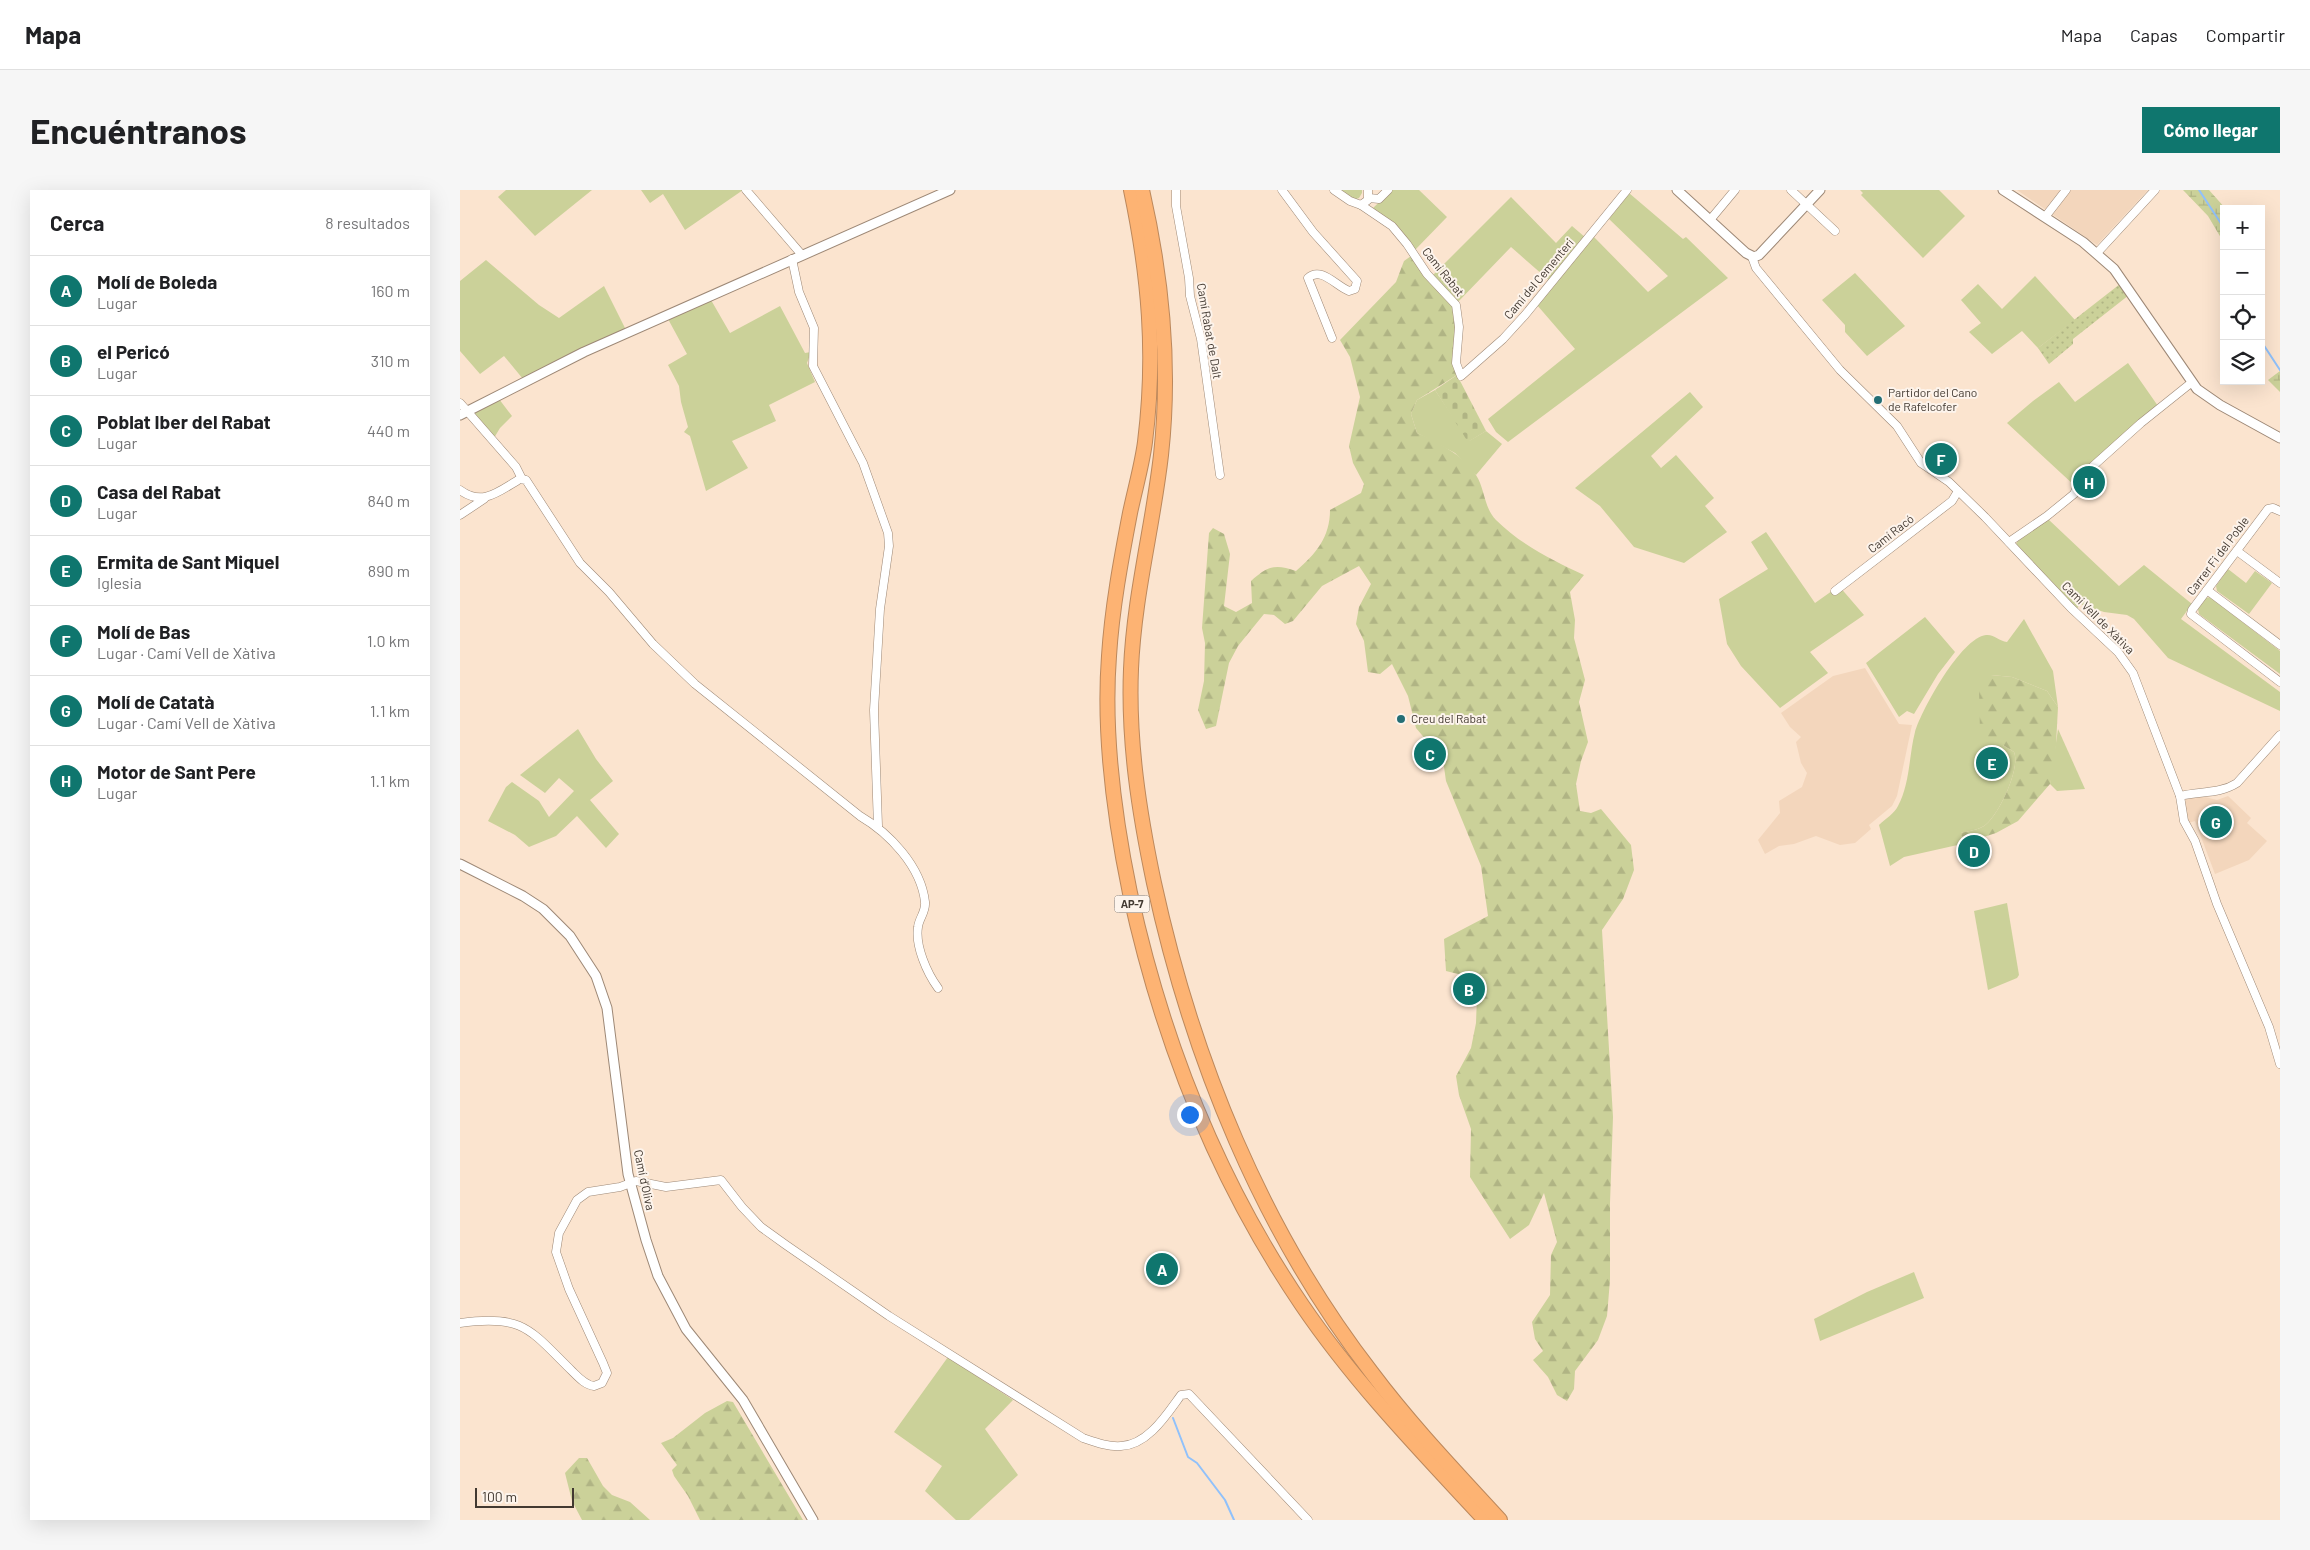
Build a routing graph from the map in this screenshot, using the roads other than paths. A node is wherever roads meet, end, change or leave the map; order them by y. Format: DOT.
graph roads {
  1 [pos="746,190"];
  2 [pos="950,190"];
  3 [pos="1131,190"];
  4 [pos="1142,190"];
  5 [pos="1176,190"];
  6 [pos="1282,190"];
  7 [pos="1334,190"];
  8 [pos="1388,190"];
  9 [pos="1627,190"];
  10 [pos="1677,190"];
  11 [pos="1735,190"];
  12 [pos="1791,190"];
  13 [pos="1820,190"];
  14 [pos="2003,190"];
  15 [pos="2066,190"];
  16 [pos="2155,190"];
  17 [pos="1368,194"];
  18 [pos="1807,204"];
  19 [pos="1361,205"];
  20 [pos="2045,217"];
  21 [pos="1710,220"];
  22 [pos="1835,231"];
  23 [pos="2098,253"];
  24 [pos="802,255"];
  25 [pos="1752,257"];
  26 [pos="792,259"];
  27 [pos="1332,338"];
  28 [pos="1460,376"];
  29 [pos="2191,383"];
  30 [pos="460,403"];
  31 [pos="463,413"];
  32 [pos="2280,438"];
  33 [pos="1220,475"];
  34 [pos="522,479"];
  35 [pos="460,490"];
  36 [pos="1958,491"];
  37 [pos="484,499"];
  38 [pos="2280,512"];
  39 [pos="460,515"];
  40 [pos="2009,542"];
  41 [pos="2237,551"];
  42 [pos="2280,583"];
  43 [pos="2207,590"];
  44 [pos="1835,591"];
  45 [pos="2280,645"];
  46 [pos="2280,682"];
  47 [pos="2280,735"];
  48 [pos="2180,796"];
  49 [pos="878,826"];
  50 [pos="461,864"];
  51 [pos="938,988"];
  52 [pos="2280,1064"];
  53 [pos="631,1183"];
  54 [pos="460,1323"];
  55 [pos="812,1520"];
  56 [pos="1308,1520"];
  57 [pos="1485,1520"];
  58 [pos="1500,1520"];
  1 -- 24 [label="street"];
  2 -- 24 [label="street"];
  3 -- 57 [label="highway, AP-7"];
  4 -- 58 [label="highway, AP-7"];
  5 -- 33 [label="street, Camí Rabat de Dalt"];
  6 -- 27 [label="street"];
  7 -- 19 [label="street, Camí Rabat"];
  8 -- 17 [label="street"];
  9 -- 28 [label="street, Camí del Cementeri"];
  10 -- 21 [label="street"];
  11 -- 21 [label="street"];
  12 -- 18 [label="street"];
  13 -- 18 [label="street"];
  14 -- 20 [label="street"];
  15 -- 20 [label="street"];
  16 -- 23 [label="street"];
  17 -- 19 [label="street"];
  18 -- 22 [label="street"];
  18 -- 25 [label="street"];
  19 -- 28 [label="street, Camí Rabat"];
  20 -- 23 [label="street"];
  21 -- 25 [label="street"];
  23 -- 29 [label="street"];
  24 -- 26 [label="street"];
  25 -- 36 [label="street, Camí Vell de Xàtiva"];
  26 -- 31 [label="street"];
  26 -- 49 [label="street"];
  29 -- 32 [label="street"];
  29 -- 40 [label="street"];
  30 -- 31 [label="street"];
  31 -- 34 [label="street"];
  34 -- 37 [label="street"];
  34 -- 49 [label="street"];
  35 -- 37 [label="street"];
  36 -- 40 [label="street, Camí Vell de Xàtiva"];
  36 -- 44 [label="street, Camí Racó"];
  37 -- 39 [label="street"];
  38 -- 41 [label="street, Carrer Fi del Poble"];
  40 -- 48 [label="street, Camí Vell de Xàtiva"];
  41 -- 42 [label="street"];
  41 -- 43 [label="street, Carrer Fi del Poble"];
  43 -- 45 [label="street"];
  43 -- 46 [label="street, Carrer Fi del Poble"];
  47 -- 48 [label="street"];
  48 -- 52 [label="street, Camí Vell de Xàtiva"];
  49 -- 51 [label="street"];
  50 -- 53 [label="street, Camí d’Oliva"];
  53 -- 54 [label="street"];
  53 -- 55 [label="street, Camí d’Oliva"];
  53 -- 56 [label="street"];
}
